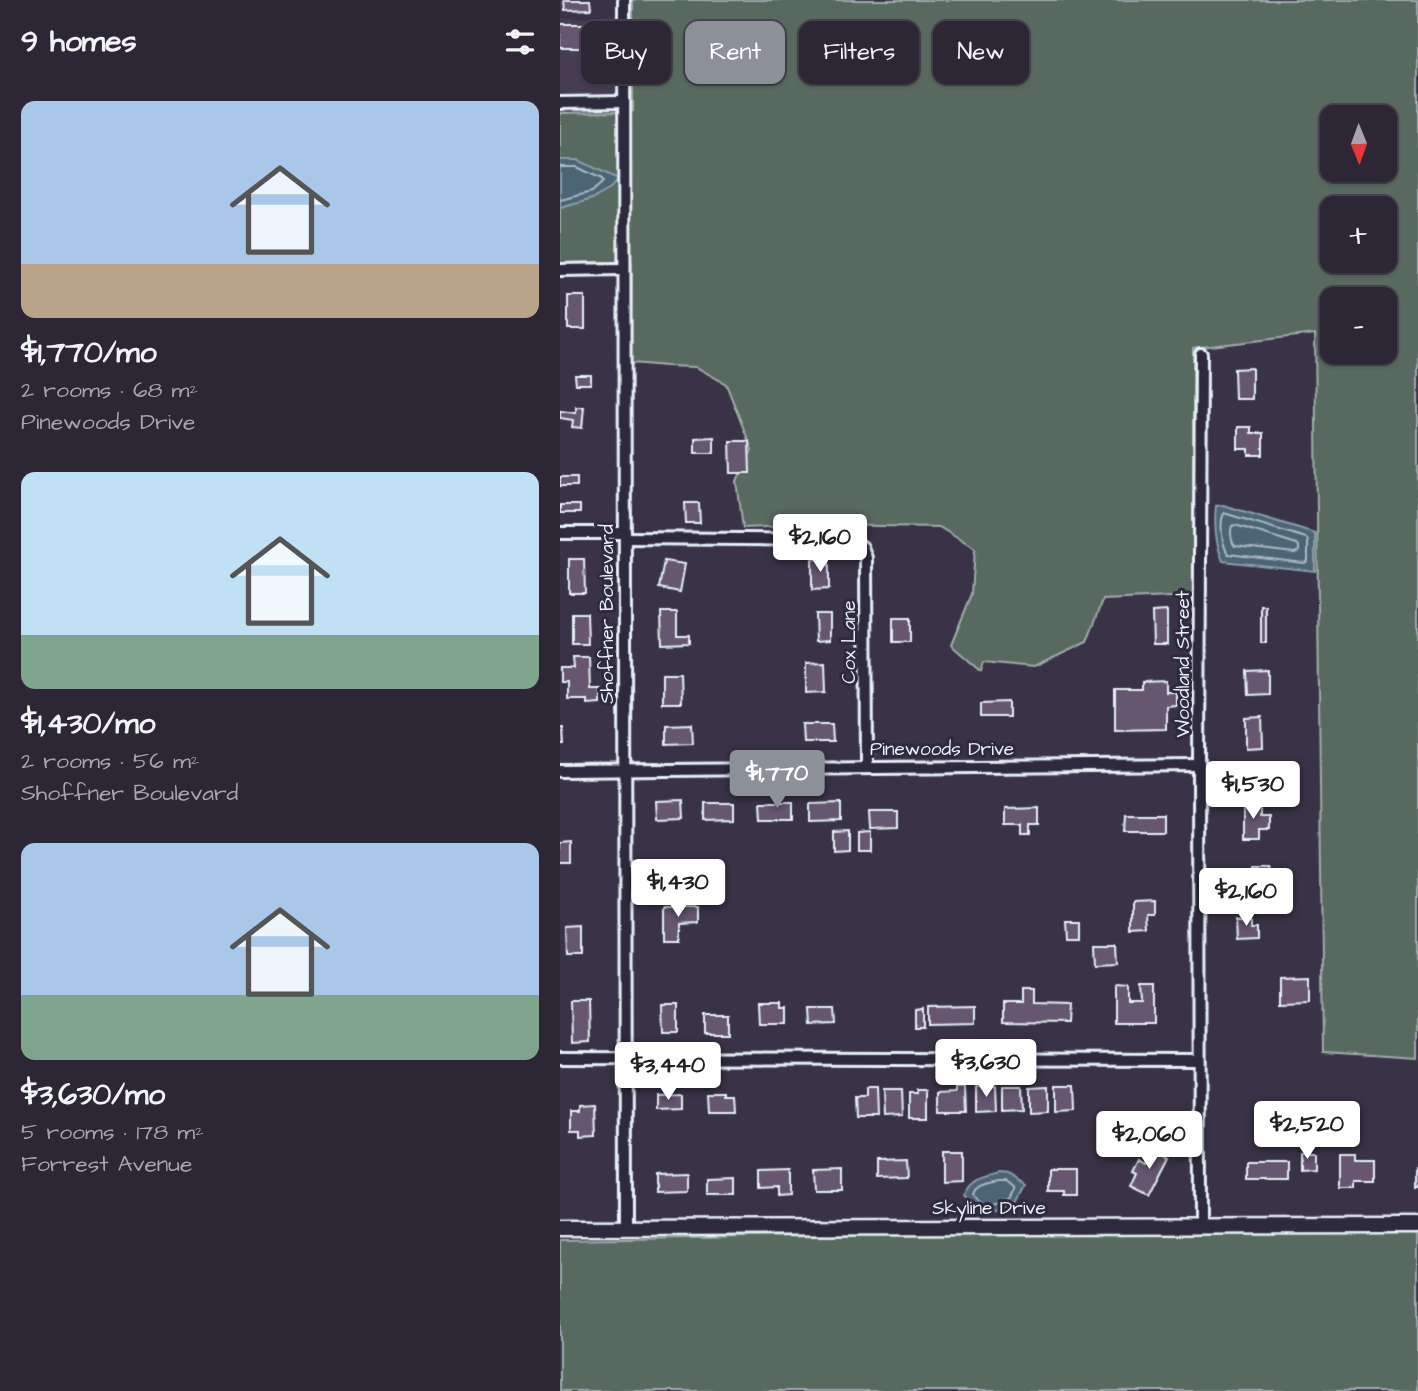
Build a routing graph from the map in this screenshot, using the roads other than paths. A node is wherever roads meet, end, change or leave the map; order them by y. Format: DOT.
graph roads {
  1 [pos="624,0"];
  2 [pos="624,102"];
  3 [pos="560,103"];
  4 [pos="624,269"];
  5 [pos="560,270"];
  6 [pos="1201,354"];
  7 [pos="560,533"];
  8 [pos="625,536"];
  9 [pos="1199,765"];
  10 [pos="867,767"];
  11 [pos="625,770"];
  12 [pos="560,771"];
  13 [pos="560,1058"];
  14 [pos="626,1059"];
  15 [pos="1199,1060"];
  16 [pos="1418,1226"];
  17 [pos="1200,1227"];
  18 [pos="560,1228"];
  19 [pos="626,1228"];
  1 -- 2 [label="street, Shoffner Boulevard"];
  2 -- 3 [label="street"];
  2 -- 4 [label="street, Shoffner Boulevard"];
  4 -- 5 [label="street"];
  4 -- 8 [label="street, Shoffner Boulevard"];
  6 -- 9 [label="street, Woodland Street"];
  7 -- 8 [label="street"];
  8 -- 10 [label="street, Cox Lane"];
  8 -- 11 [label="street, Shoffner Boulevard"];
  9 -- 10 [label="street, Pinewoods Drive"];
  9 -- 15 [label="street, Woodland Street"];
  10 -- 11 [label="street, Pinewoods Drive"];
  11 -- 12 [label="street, Pinewoods Drive"];
  11 -- 14 [label="street, Shoffner Boulevard"];
  13 -- 14 [label="street"];
  14 -- 15 [label="street"];
  14 -- 19 [label="street, Shoffner Boulevard"];
  15 -- 17 [label="street, Woodland Street"];
  16 -- 17 [label="street, Skyline Drive"];
  17 -- 19 [label="street, Skyline Drive"];
  18 -- 19 [label="street, Skyline Drive"];
}
